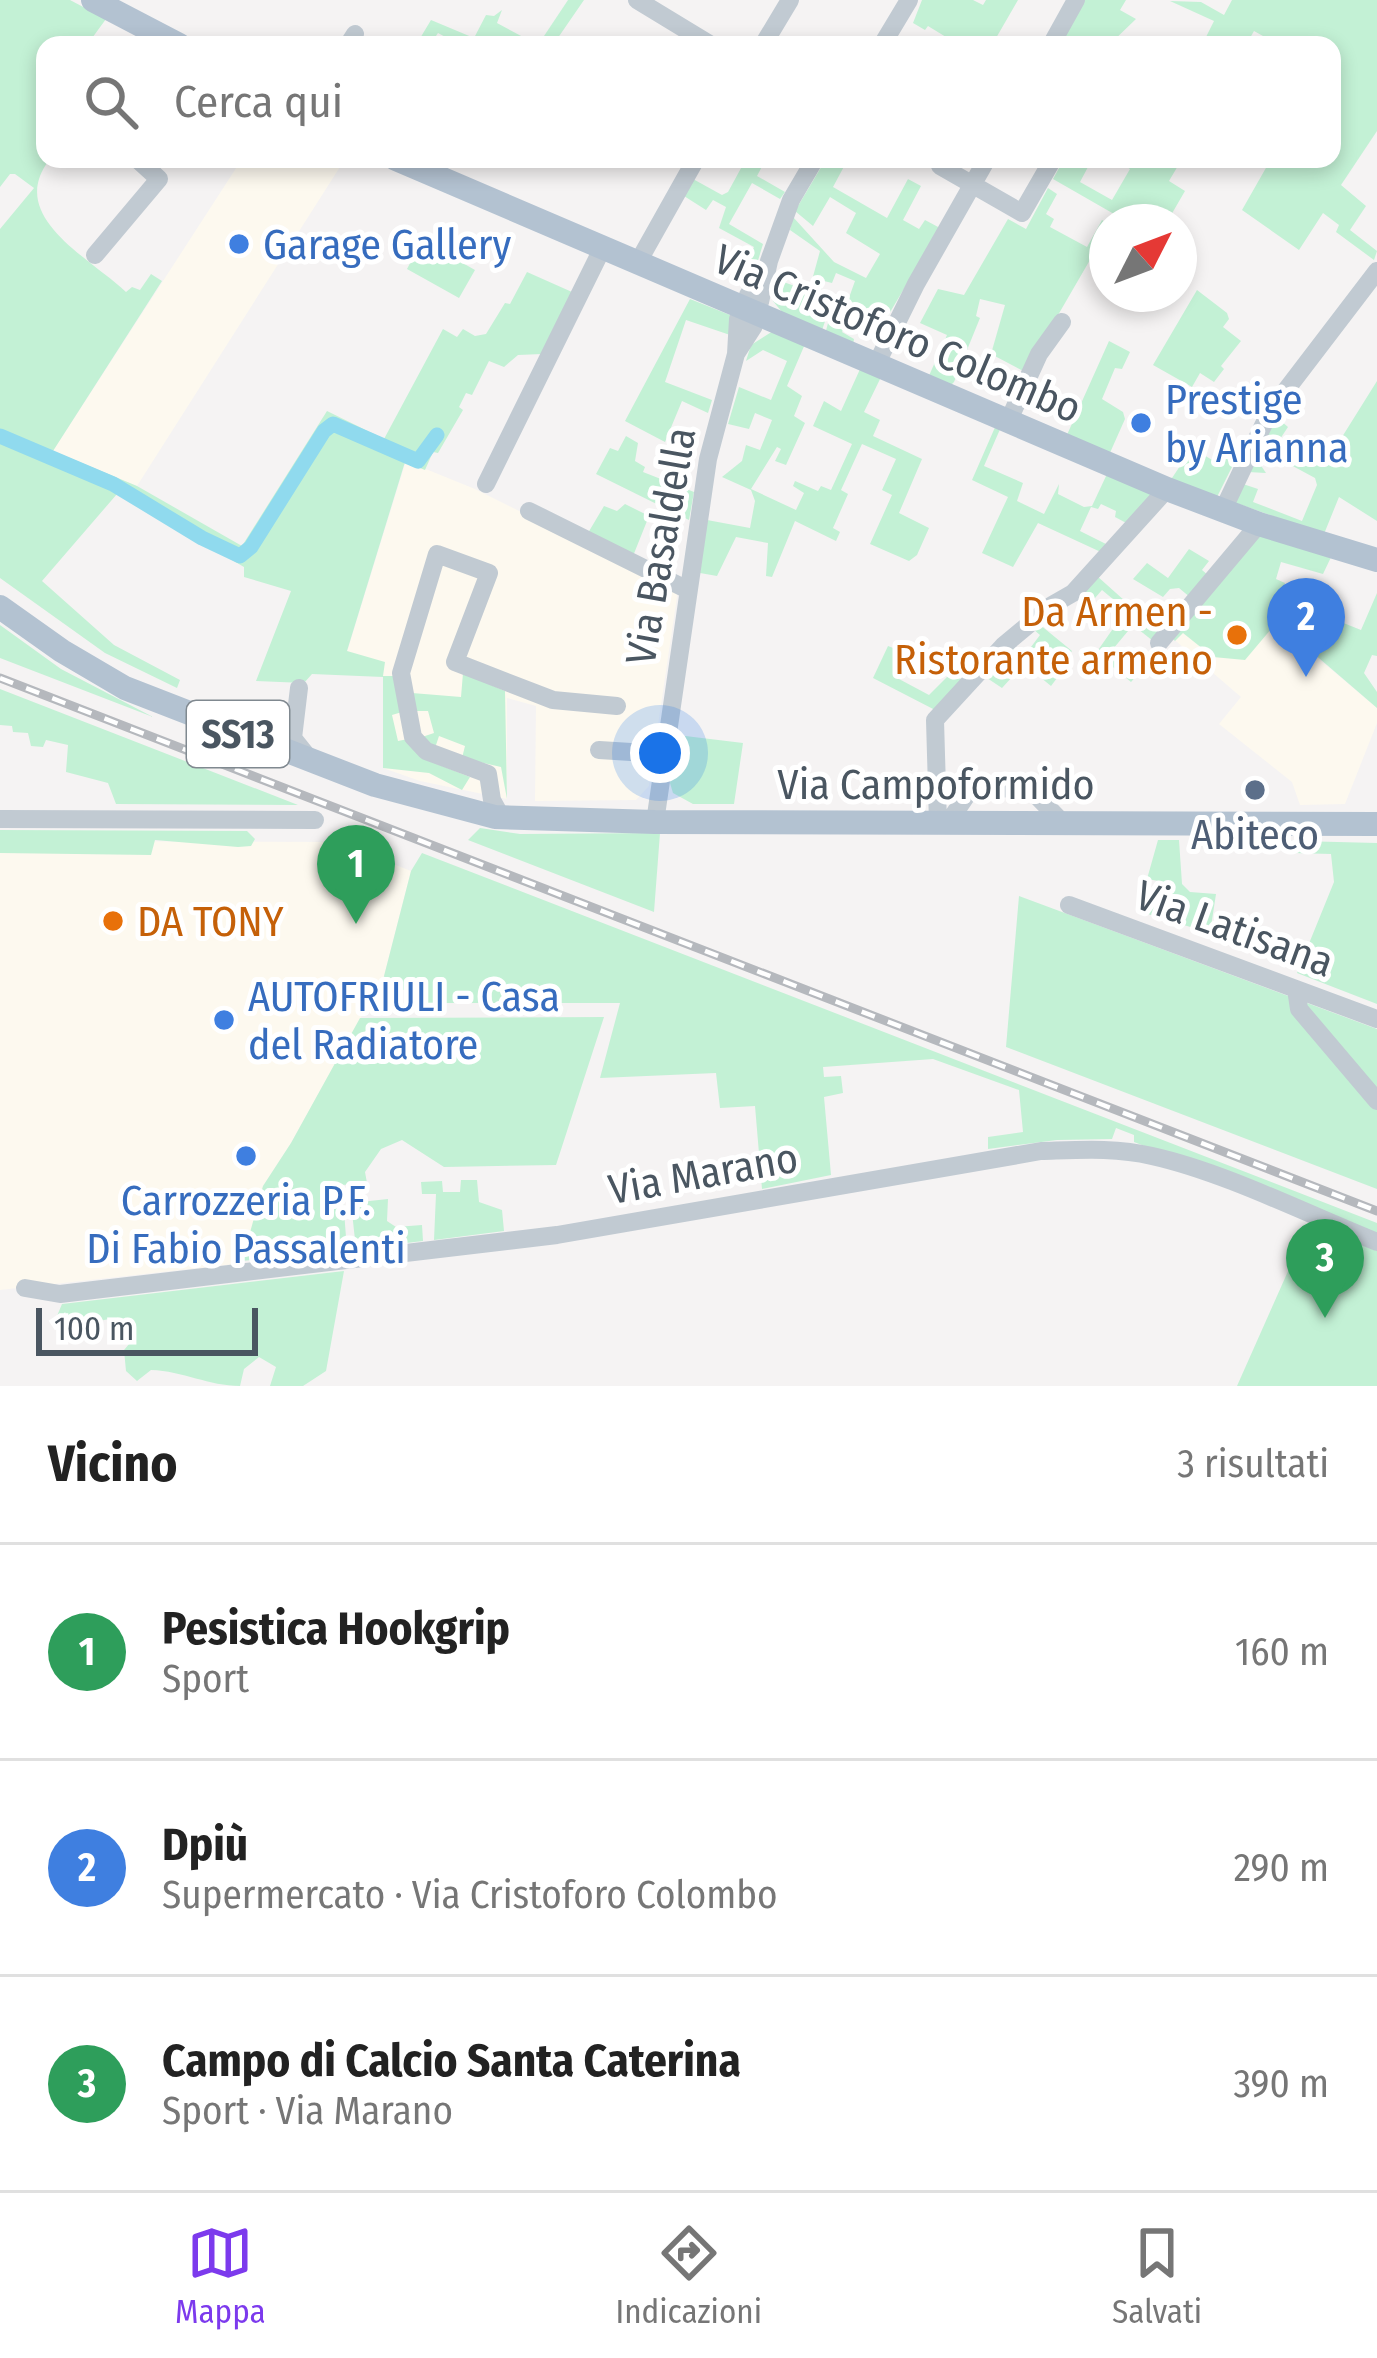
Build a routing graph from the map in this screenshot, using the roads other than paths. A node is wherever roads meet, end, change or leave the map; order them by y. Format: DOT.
graph roads {
  1 [pos="93,0"];
  2 [pos="637,0"];
  3 [pos="790,0"];
  4 [pos="909,0"];
  5 [pos="1076,0"];
  6 [pos="162,36"];
  7 [pos="696,36"];
  8 [pos="769,36"];
  9 [pos="888,36"];
  10 [pos="1056,36"];
  11 [pos="147,168"];
  12 [pos="417,168"];
  13 [pos="691,168"];
  14 [pos="810,168"];
  15 [pos="943,168"];
  16 [pos="982,168"];
  17 [pos="1048,168"];
  18 [pos="973,185"];
  19 [pos="602,249"];
  20 [pos="95,255"];
  21 [pos="638,264"];
  22 [pos="1377,271"];
  23 [pos="749,312"];
  24 [pos="1062,322"];
  25 [pos="876,364"];
  26 [pos="1008,422"];
  27 [pos="486,484"];
  28 [pos="1167,489"];
  29 [pos="1223,510"];
  30 [pos="529,511"];
  31 [pos="1259,524"];
  32 [pos="1377,560"];
  33 [pos="688,590"];
  34 [pos="0,608"];
  35 [pos="1159,643"];
  36 [pos="299,688"];
  37 [pos="617,706"];
  38 [pos="599,750"];
  39 [pos="663,754"];
  40 [pos="311,762"];
  41 [pos="498,818"];
  42 [pos="0,819"];
  43 [pos="315,820"];
  44 [pos="1376,821"];
  45 [pos="655,823"];
  46 [pos="943,823"];
  47 [pos="1064,823"];
  48 [pos="1069,904"];
  49 [pos="1296,989"];
  50 [pos="1377,1019"];
  51 [pos="1377,1101"];
  52 [pos="1377,1242"];
  53 [pos="25,1288"];
  1 -- 6 [label="main road"];
  2 -- 7 [label="street"];
  3 -- 8 [label="street"];
  4 -- 9 [label="street"];
  5 -- 10 [label="street"];
  11 -- 20 [label="street"];
  12 -- 19 [label="main road, Via Cristoforo Colombo"];
  13 -- 21 [label="street"];
  14 -- 23 [label="street, Via Basaldella"];
  15 -- 18 [label="street"];
  16 -- 18 [label="street"];
  17 -- 18 [label="street"];
  18 -- 25 [label="street"];
  19 -- 21 [label="main road, Via Cristoforo Colombo"];
  19 -- 27 [label="street"];
  21 -- 23 [label="main road, Via Cristoforo Colombo"];
  22 -- 29 [label="street"];
  23 -- 25 [label="main road, Via Cristoforo Colombo"];
  23 -- 33 [label="street, Via Basaldella"];
  24 -- 26 [label="street"];
  25 -- 26 [label="main road, Via Cristoforo Colombo"];
  26 -- 28 [label="main road, Via Cristoforo Colombo"];
  28 -- 29 [label="main road, Via Cristoforo Colombo"];
  28 -- 46 [label="street"];
  29 -- 31 [label="main road, Via Cristoforo Colombo"];
  30 -- 33 [label="street, Via Basaldella"];
  31 -- 32 [label="main road, Via Cristoforo Colombo"];
  31 -- 35 [label="street"];
  33 -- 39 [label="street, Via Basaldella"];
  34 -- 40 [label="main road, SS13 / SS13"];
  36 -- 40 [label="street"];
  37 -- 41 [label="street"];
  38 -- 39 [label="street"];
  39 -- 45 [label="street, Via Basaldella"];
  40 -- 41 [label="main road, SS13 / SS13"];
  41 -- 45 [label="main road, Via Campoformido / SS13"];
  42 -- 43 [label="street"];
  44 -- 47 [label="main road, Via Campoformido / SS13"];
  45 -- 46 [label="main road, Via Campoformido / SS13"];
  46 -- 47 [label="main road, Via Campoformido / SS13"];
  46 -- 47 [label="street"];
  48 -- 49 [label="street, Via Latisana"];
  49 -- 50 [label="street, Via Latisana"];
  49 -- 51 [label="street"];
  52 -- 53 [label="street, Via Marano"];
}
